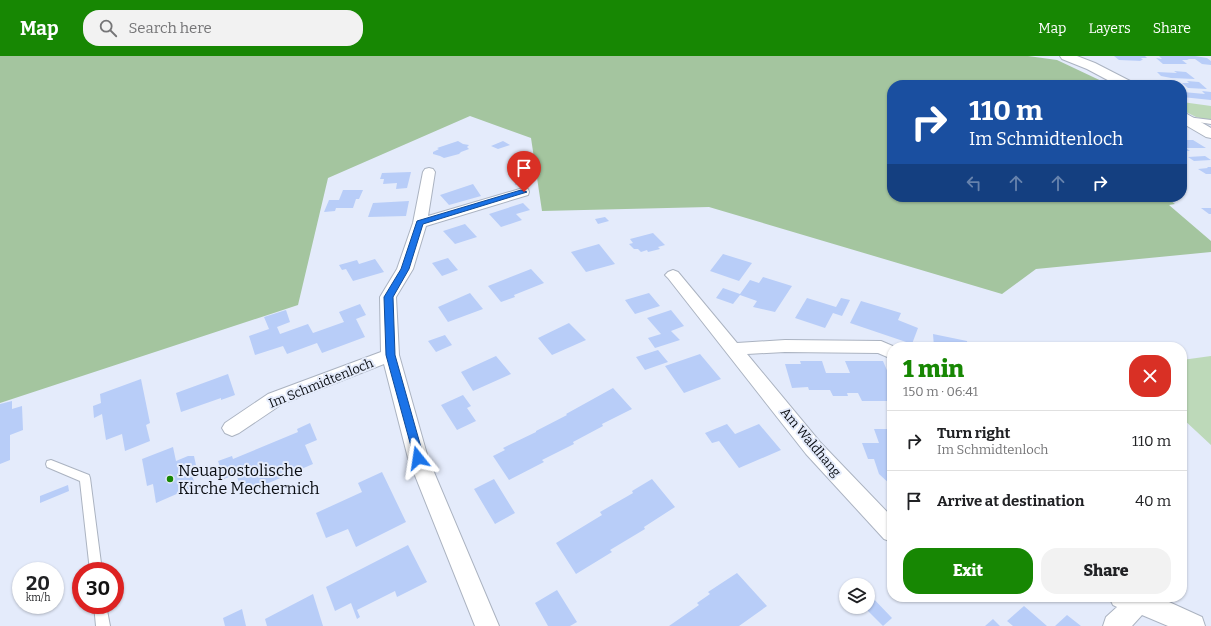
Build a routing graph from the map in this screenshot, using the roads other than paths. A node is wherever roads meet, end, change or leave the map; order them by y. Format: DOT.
graph roads {
  1 [pos="1054,56"];
  2 [pos="1066,56"];
  3 [pos="1106,74"];
  4 [pos="1117,80"];
  5 [pos="1187,118"];
  6 [pos="1187,120"];
  7 [pos="1211,122"];
  8 [pos="1211,134"];
  9 [pos="429,172"];
  10 [pos="524,192"];
  11 [pos="420,223"];
  12 [pos="673,275"];
  13 [pos="734,349"];
  14 [pos="887,350"];
  15 [pos="390,355"];
  16 [pos="232,428"];
  17 [pos="51,464"];
  18 [pos="887,527"];
  19 [pos="95,562"];
  20 [pos="1128,602"];
  21 [pos="1139,602"];
  22 [pos="101,614"];
  23 [pos="485,625"];
  24 [pos="103,626"];
  25 [pos="1115,626"];
  26 [pos="1193,626"];
  1 -- 3 [label="street"];
  2 -- 3 [label="street"];
  3 -- 4 [label="street"];
  5 -- 7 [label="lane"];
  6 -- 8 [label="street"];
  9 -- 11 [label="street, Im Schmidtenloch"];
  10 -- 11 [label="street"];
  11 -- 15 [label="street, Im Schmidtenloch"];
  12 -- 13 [label="street, Am Waldhang"];
  13 -- 14 [label="street"];
  13 -- 18 [label="street, Am Waldhang"];
  15 -- 16 [label="street, Im Schmidtenloch"];
  15 -- 23 [label="street, Im Schmidtenloch"];
  17 -- 19 [label="lane"];
  20 -- 25 [label="street"];
  21 -- 26 [label="street"];
  22 -- 24 [label="lane"];
}
